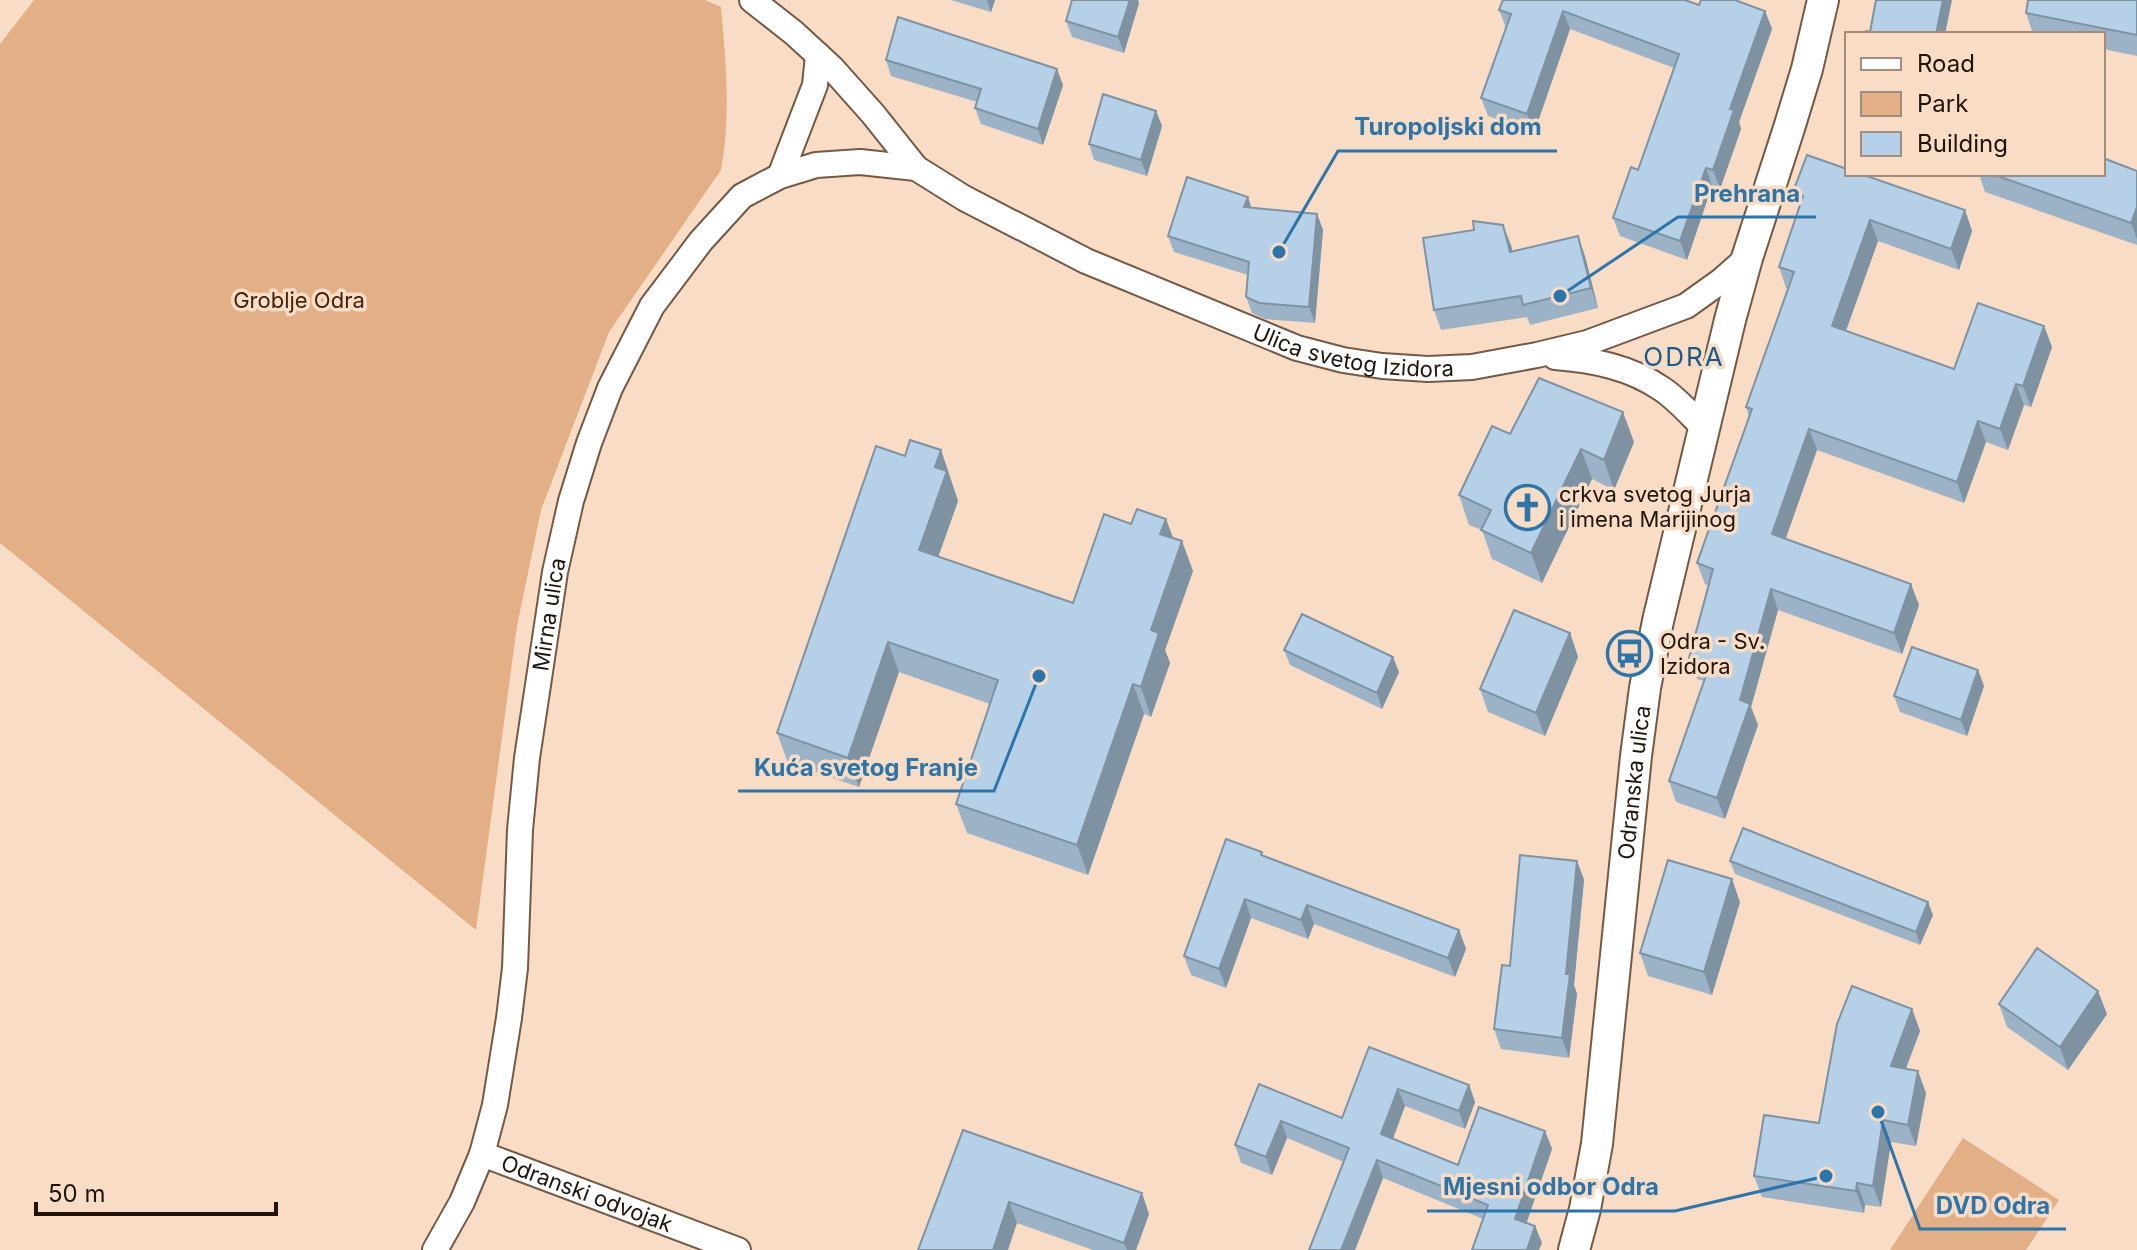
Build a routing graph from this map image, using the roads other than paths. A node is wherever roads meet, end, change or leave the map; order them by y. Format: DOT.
graph roads {
  1 [pos="752,0"];
  2 [pos="1823,0"];
  3 [pos="818,55"];
  4 [pos="916,168"];
  5 [pos="780,176"];
  6 [pos="1747,258"];
  7 [pos="1537,355"];
  8 [pos="1703,427"];
  9 [pos="482,1154"];
  10 [pos="435,1250"];
  11 [pos="738,1250"];
  12 [pos="1574,1250"];
  1 -- 3 [label="street"];
  2 -- 6 [label="street, Odranska ulica"];
  3 -- 4 [label="street"];
  3 -- 5 [label="street"];
  4 -- 5 [label="street, Mirna ulica"];
  4 -- 7 [label="street, Ulica svetog Izidora"];
  5 -- 9 [label="street, Mirna ulica"];
  6 -- 7 [label="street, Ulica svetog Izidora"];
  6 -- 8 [label="street, Odranska ulica"];
  7 -- 8 [label="street"];
  8 -- 12 [label="street, Odranska ulica"];
  9 -- 10 [label="street, Mirna ulica"];
  9 -- 11 [label="street, Odranski odvojak"];
}
